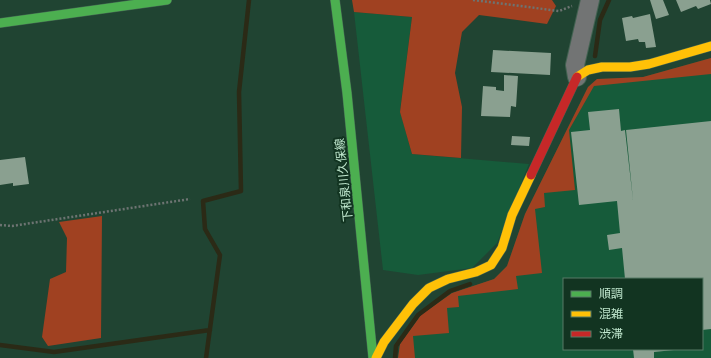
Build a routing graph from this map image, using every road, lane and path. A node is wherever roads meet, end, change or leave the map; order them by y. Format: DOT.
graph roads {
  1 [pos="167,0"];
  2 [pos="335,0"];
  3 [pos="473,0"];
  4 [pos="581,3"];
  5 [pos="0,23"];
  6 [pos="711,46"];
  7 [pos="577,77"];
  8 [pos="190,199"];
  9 [pos="0,225"];
  10 [pos="375,358"];
  1 -- 5 [label="street"];
  2 -- 10 [label="street, 下和泉川久保線"];
  3 -- 4 [label="path"];
  4 -- 7 [label="street"];
  6 -- 7 [label="street"];
  7 -- 10 [label="street"];
  8 -- 9 [label="path"];
}
